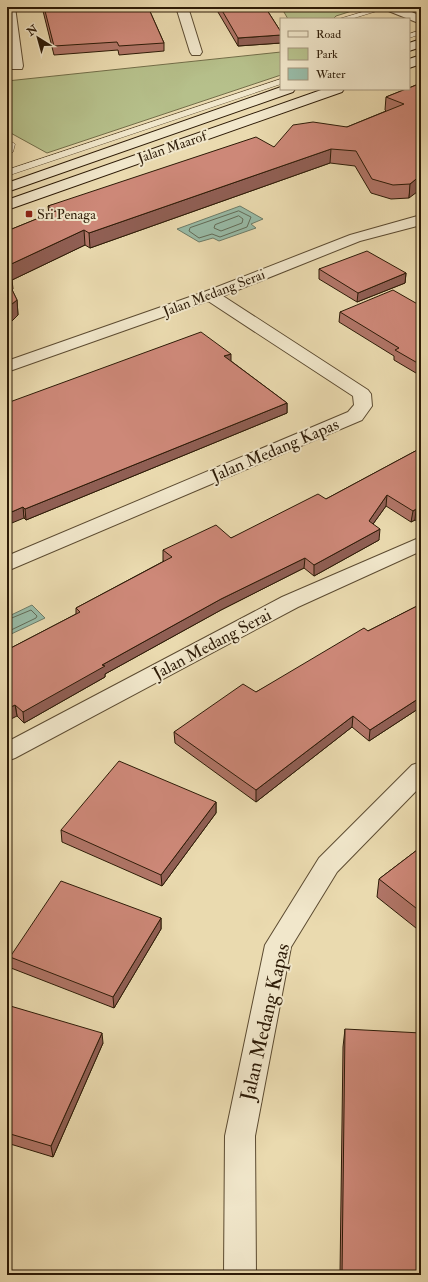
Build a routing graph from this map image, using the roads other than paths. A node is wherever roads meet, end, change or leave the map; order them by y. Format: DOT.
graph roads {
  1 [pos="9,7"];
  2 [pos="182,7"];
  3 [pos="389,7"];
  4 [pos="347,18"];
  5 [pos="421,20"];
  6 [pos="421,32"];
  7 [pos="410,36"];
  8 [pos="421,43"];
  9 [pos="410,47"];
  10 [pos="196,52"];
  11 [pos="17,66"];
  12 [pos="280,81"];
  13 [pos="285,90"];
  14 [pos="334,90"];
  15 [pos="7,141"];
  16 [pos="7,151"];
  17 [pos="7,173"];
  18 [pos="7,188"];
  19 [pos="7,205"];
  20 [pos="421,220"];
  21 [pos="210,295"];
  22 [pos="7,367"];
  23 [pos="421,543"];
  24 [pos="7,564"];
  25 [pos="7,752"];
  26 [pos="421,771"];
  27 [pos="240,1275"];
  1 -- 11 [label="street"];
  2 -- 10 [label="street"];
  3 -- 4 [label="lane"];
  3 -- 5 [label="street"];
  6 -- 7 [label="lane"];
  8 -- 9 [label="street"];
  12 -- 17 [label="lane"];
  13 -- 18 [label="street, Jalan Maarof"];
  14 -- 19 [label="street, Jalan Maarof"];
  15 -- 16 [label="lane"];
  20 -- 21 [label="street, Jalan Medang Serai"];
  21 -- 22 [label="street, Jalan Medang Serai"];
  21 -- 24 [label="street, Jalan Medang Kapas"];
  23 -- 25 [label="street, Jalan Medang Serai"];
  26 -- 27 [label="street, Jalan Medang Kapas"];
}
